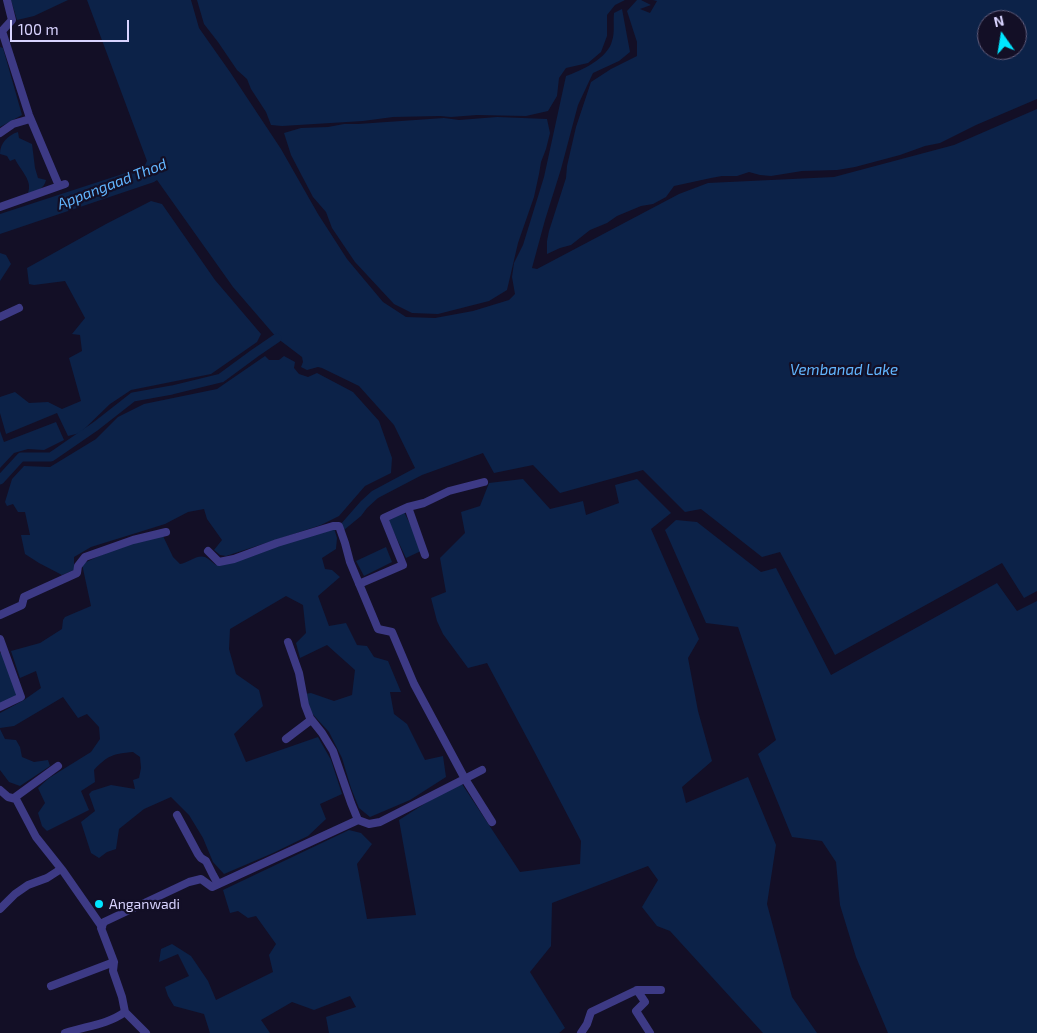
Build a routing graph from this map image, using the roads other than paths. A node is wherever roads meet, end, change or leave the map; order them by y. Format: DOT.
graph roads {
  1 [pos="7,0"];
  2 [pos="30,118"];
  3 [pos="0,132"];
  4 [pos="0,207"];
  5 [pos="18,308"];
  6 [pos="0,317"];
  7 [pos="484,482"];
  8 [pos="408,507"];
  9 [pos="166,532"];
  10 [pos="208,551"];
  11 [pos="425,555"];
  12 [pos="359,584"];
  13 [pos="0,615"];
  14 [pos="0,639"];
  15 [pos="288,642"];
  16 [pos="0,707"];
  17 [pos="311,720"];
  18 [pos="286,739"];
  19 [pos="58,766"];
  20 [pos="482,770"];
  21 [pos="464,778"];
  22 [pos="0,790"];
  23 [pos="14,798"];
  24 [pos="177,815"];
  25 [pos="358,820"];
  26 [pos="492,822"];
  27 [pos="61,869"];
  28 [pos="218,884"];
  29 [pos="0,909"];
  30 [pos="102,927"];
  31 [pos="114,962"];
  32 [pos="51,986"];
  33 [pos="638,990"];
  34 [pos="661,990"];
  35 [pos="125,1012"];
  36 [pos="65,1033"];
  37 [pos="146,1033"];
  38 [pos="581,1033"];
  39 [pos="650,1033"];
  1 -- 2 [label="street"];
  2 -- 3 [label="street"];
  2 -- 4 [label="street"];
  5 -- 6 [label="street"];
  7 -- 8 [label="street"];
  8 -- 11 [label="street"];
  8 -- 12 [label="street"];
  9 -- 13 [label="street"];
  10 -- 12 [label="street"];
  12 -- 21 [label="street"];
  14 -- 16 [label="street"];
  15 -- 17 [label="street"];
  17 -- 18 [label="street"];
  17 -- 25 [label="street"];
  19 -- 23 [label="street"];
  20 -- 21 [label="street"];
  21 -- 25 [label="street"];
  21 -- 26 [label="street"];
  22 -- 23 [label="street"];
  23 -- 27 [label="street"];
  24 -- 28 [label="street"];
  25 -- 28 [label="street"];
  27 -- 29 [label="street"];
  27 -- 30 [label="street"];
  28 -- 30 [label="street"];
  30 -- 31 [label="street"];
  31 -- 32 [label="street"];
  31 -- 35 [label="street"];
  33 -- 34 [label="street"];
  33 -- 38 [label="street"];
  33 -- 39 [label="street"];
  35 -- 36 [label="street"];
  35 -- 37 [label="street"];
}
